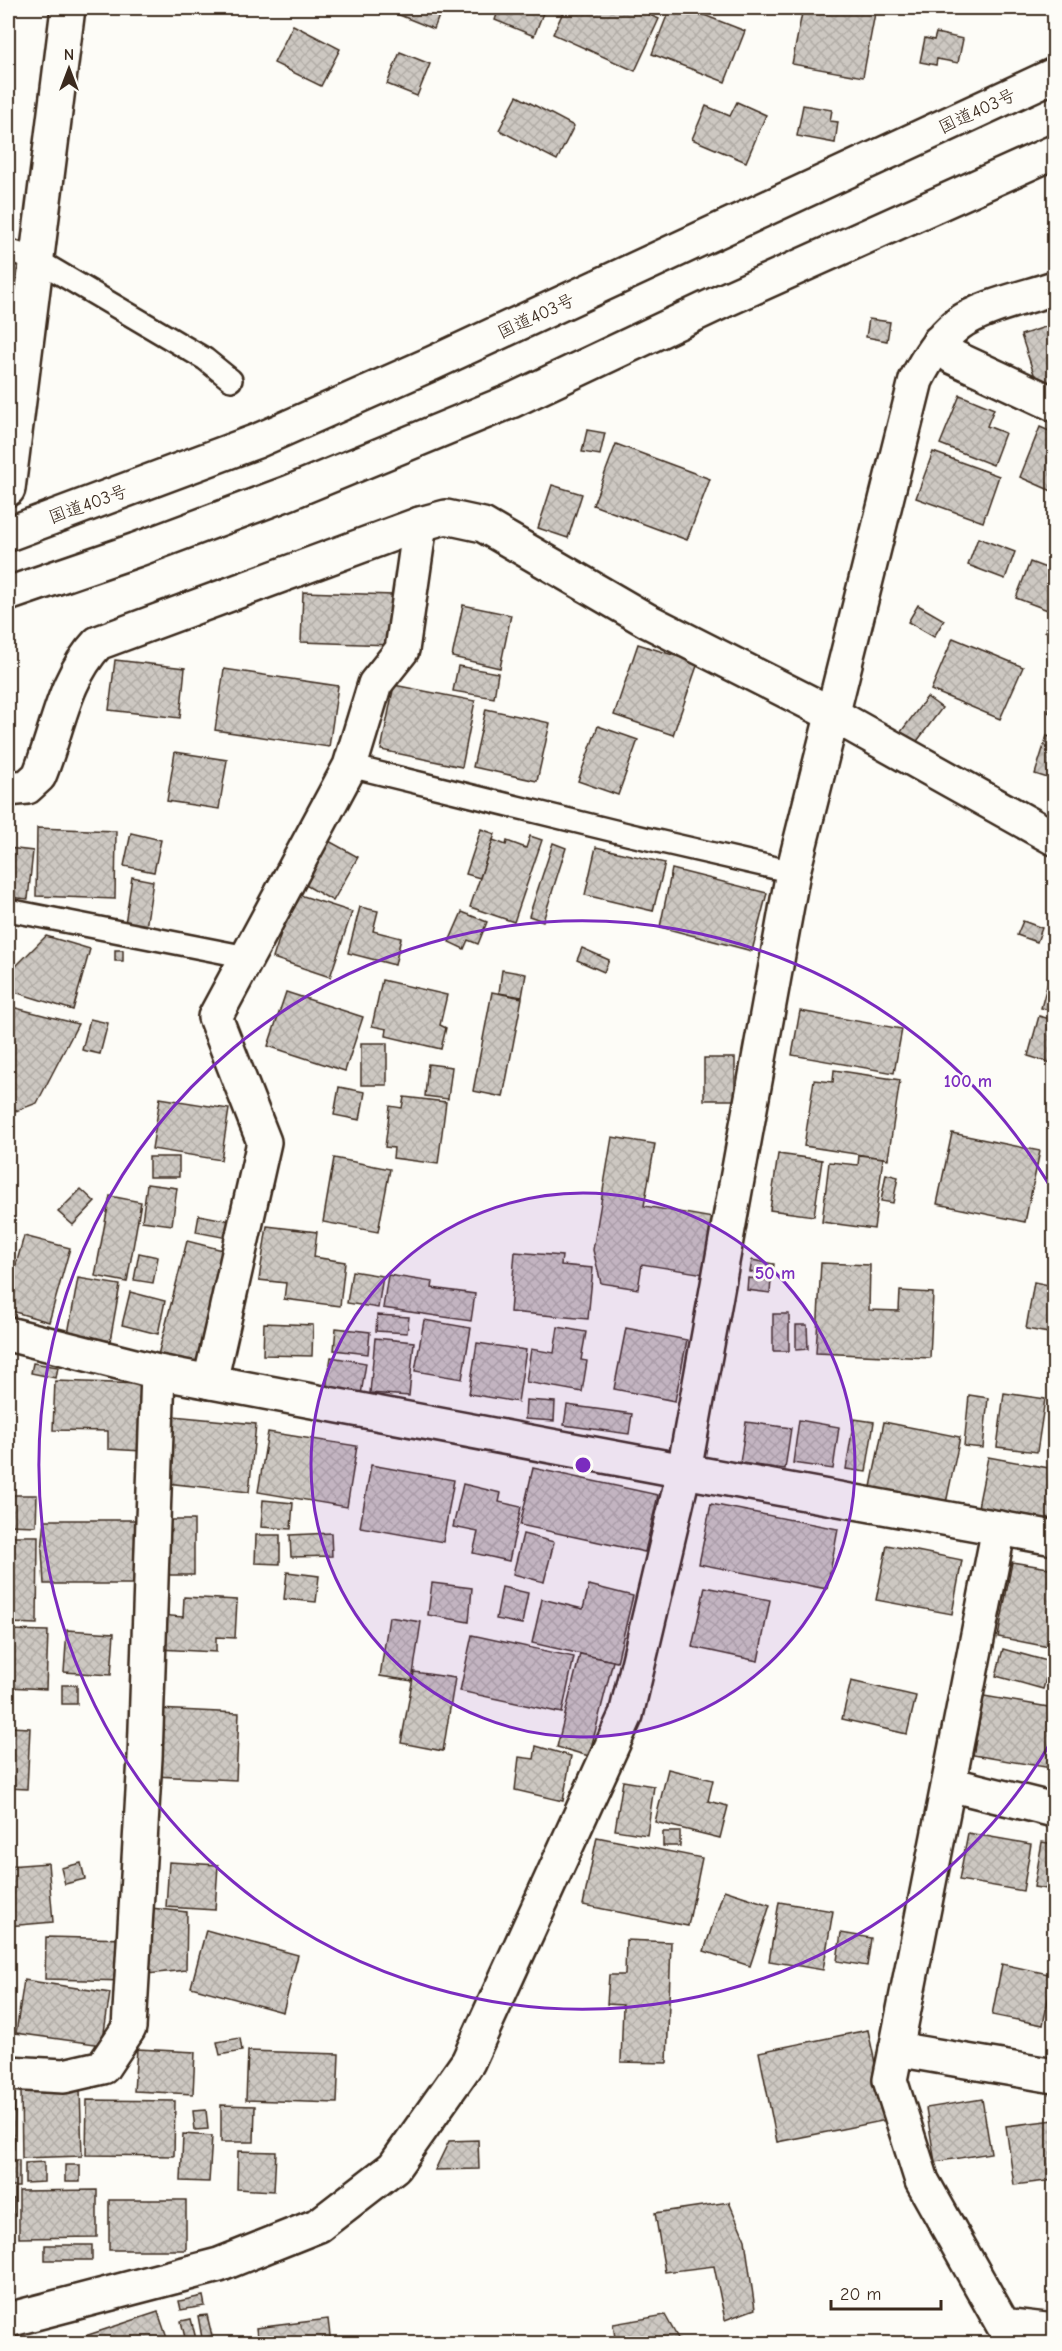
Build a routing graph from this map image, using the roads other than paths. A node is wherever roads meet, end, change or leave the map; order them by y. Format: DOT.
graph roads {
  1 [pos="68,8"];
  2 [pos="1054,75"];
  3 [pos="1054,152"];
  4 [pos="22,254"];
  5 [pos="1054,288"];
  6 [pos="939,342"];
  7 [pos="231,380"];
  8 [pos="1054,404"];
  9 [pos="12,428"];
  10 [pos="8,489"];
  11 [pos="420,524"];
  12 [pos="8,534"];
  13 [pos="8,594"];
  14 [pos="832,714"];
  15 [pos="350,766"];
  16 [pos="8,789"];
  17 [pos="1054,838"];
  18 [pos="793,872"];
  19 [pos="8,910"];
  20 [pos="247,957"];
  21 [pos="8,1334"];
  22 [pos="158,1372"];
  23 [pos="210,1382"];
  24 [pos="684,1471"];
  25 [pos="999,1528"];
  26 [pos="1054,1538"];
  27 [pos="949,1784"];
  28 [pos="1054,1810"];
  29 [pos="896,2049"];
  30 [pos="8,2073"];
  31 [pos="1054,2076"];
  32 [pos="8,2320"];
  33 [pos="1054,2331"];
  1 -- 4 [label="main road"];
  2 -- 12 [label="main road, 国道403号"];
  3 -- 13 [label="main road"];
  4 -- 7 [label="lane"];
  4 -- 9 [label="main road"];
  5 -- 6 [label="main road"];
  6 -- 8 [label="main road"];
  6 -- 14 [label="main road"];
  9 -- 10 [label="main road"];
  11 -- 14 [label="main road"];
  11 -- 15 [label="main road"];
  11 -- 16 [label="main road"];
  14 -- 17 [label="main road"];
  14 -- 18 [label="main road"];
  15 -- 18 [label="lane"];
  15 -- 20 [label="main road"];
  18 -- 24 [label="main road"];
  19 -- 20 [label="lane"];
  20 -- 23 [label="main road"];
  21 -- 22 [label="main road"];
  22 -- 23 [label="main road"];
  22 -- 30 [label="main road"];
  23 -- 24 [label="main road"];
  24 -- 25 [label="main road"];
  24 -- 32 [label="main road"];
  25 -- 26 [label="main road"];
  25 -- 27 [label="main road"];
  27 -- 28 [label="main road"];
  27 -- 29 [label="main road"];
  29 -- 31 [label="main road"];
  29 -- 33 [label="main road"];
}
